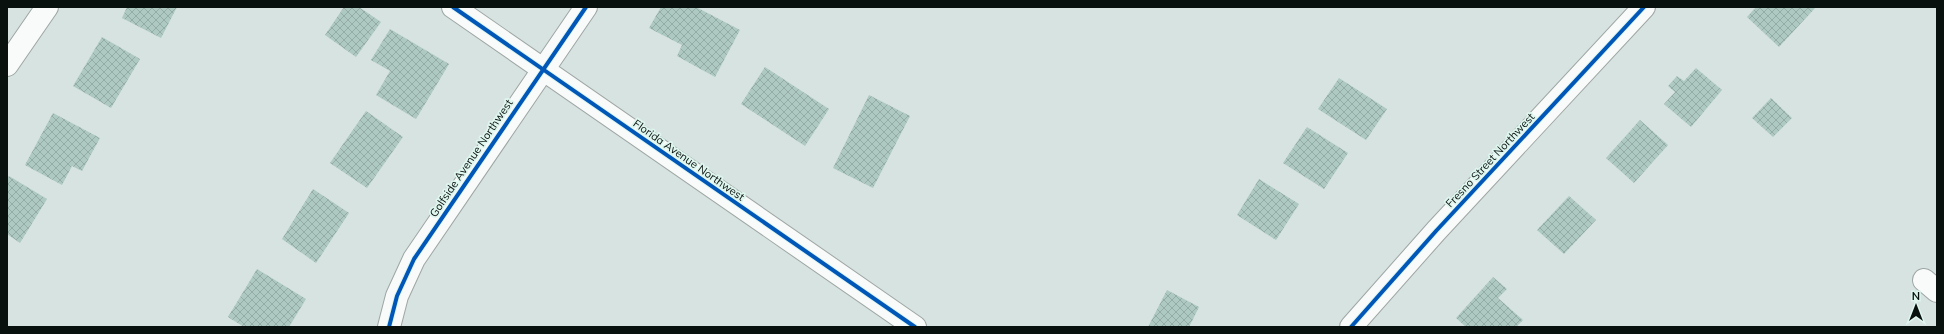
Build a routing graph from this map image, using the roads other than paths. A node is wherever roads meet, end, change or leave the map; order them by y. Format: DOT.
graph roads {
  1 [pos="47,7"];
  2 [pos="453,7"];
  3 [pos="586,7"];
  4 [pos="1644,7"];
  5 [pos="7,65"];
  6 [pos="542,69"];
  7 [pos="389,327"];
  8 [pos="915,327"];
  9 [pos="1351,327"];
  1 -- 5 [label="street"];
  2 -- 6 [label="street, Florida Avenue Northwest"];
  3 -- 6 [label="street, Golfside Avenue Northwest"];
  4 -- 9 [label="street, Fresno Street Northwest"];
  6 -- 7 [label="street, Golfside Avenue Northwest"];
  6 -- 8 [label="street, Florida Avenue Northwest"];
}
